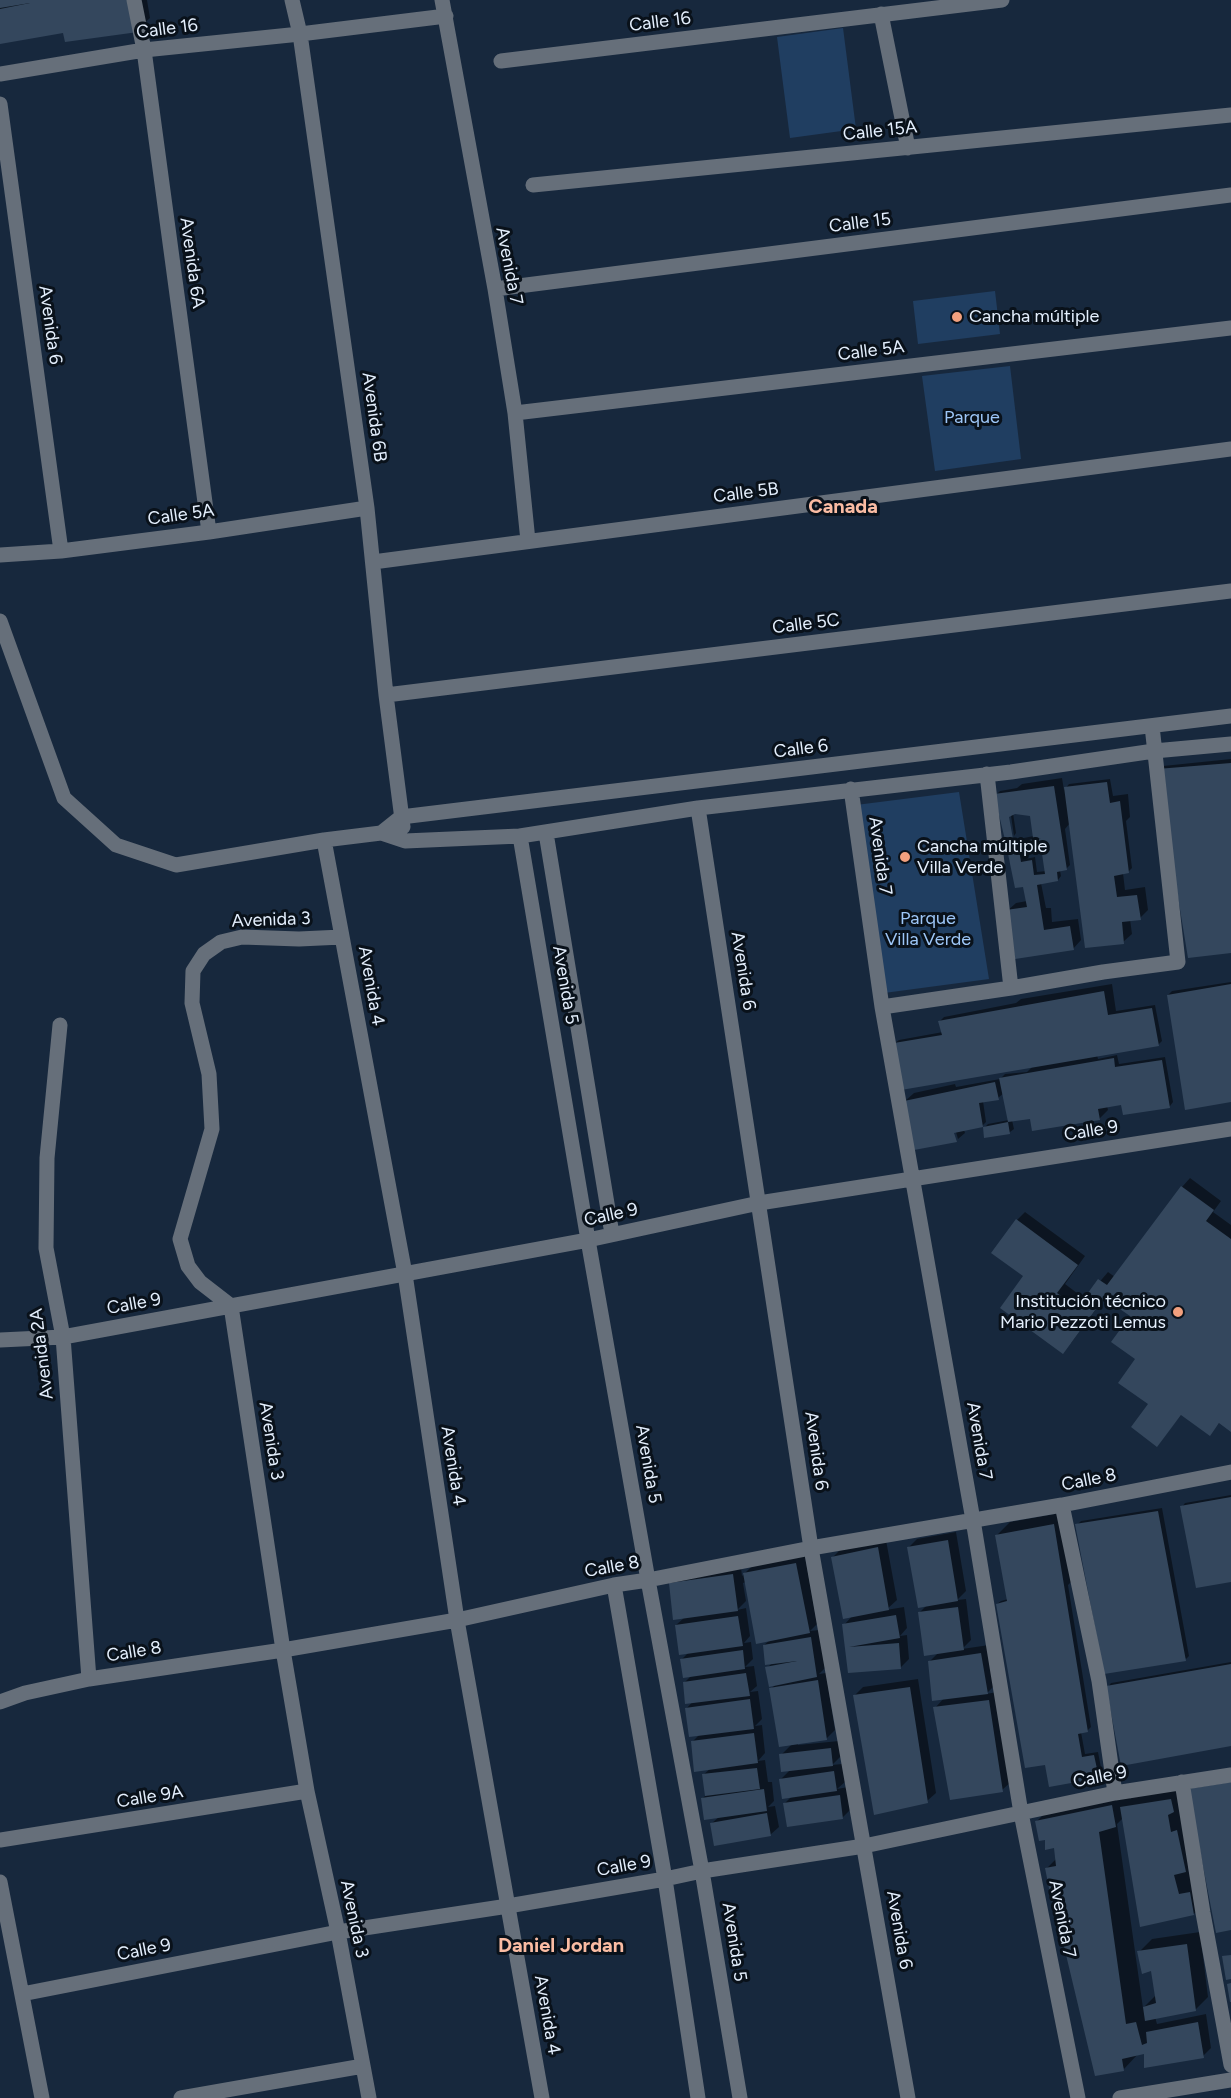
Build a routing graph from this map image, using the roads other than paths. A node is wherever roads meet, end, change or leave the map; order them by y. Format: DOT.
graph roads {
  1 [pos="134,0"];
  2 [pos="292,0"];
  3 [pos="442,0"];
  4 [pos="1002,0"];
  5 [pos="881,14"];
  6 [pos="446,16"];
  7 [pos="300,34"];
  8 [pos="144,50"];
  9 [pos="501,61"];
  10 [pos="0,74"];
  11 [pos="0,104"];
  12 [pos="1231,115"];
  13 [pos="908,148"];
  14 [pos="533,185"];
  15 [pos="1231,195"];
  16 [pos="495,289"];
  17 [pos="1231,328"];
  18 [pos="515,413"];
  19 [pos="1231,449"];
  20 [pos="367,508"];
  21 [pos="209,532"];
  22 [pos="528,541"];
  23 [pos="62,551"];
  24 [pos="0,555"];
  25 [pos="373,562"];
  26 [pos="1231,591"];
  27 [pos="0,621"];
  28 [pos="386,695"];
  29 [pos="1231,716"];
  30 [pos="1152,726"];
  31 [pos="1009,743"];
  32 [pos="1231,744"];
  33 [pos="1154,751"];
  34 [pos="1011,772"];
  35 [pos="987,774"];
  36 [pos="851,789"];
  37 [pos="698,808"];
  38 [pos="401,817"];
  39 [pos="381,833"];
  40 [pos="546,833"];
  41 [pos="520,836"];
  42 [pos="324,840"];
  43 [pos="405,842"];
  44 [pos="342,937"];
  45 [pos="1011,988"];
  46 [pos="882,1007"];
  47 [pos="60,1025"];
  48 [pos="1231,1129"];
  49 [pos="913,1179"];
  50 [pos="759,1203"];
  51 [pos="612,1234"];
  52 [pos="588,1240"];
  53 [pos="405,1274"];
  54 [pos="231,1306"];
  55 [pos="63,1337"];
  56 [pos="0,1340"];
  57 [pos="1231,1472"];
  58 [pos="1062,1505"];
  59 [pos="973,1520"];
  60 [pos="811,1548"];
  61 [pos="648,1580"];
  62 [pos="614,1585"];
  63 [pos="457,1620"];
  64 [pos="283,1650"];
  65 [pos="89,1679"];
  66 [pos="0,1702"];
  67 [pos="1231,1775"];
  68 [pos="1182,1782"];
  69 [pos="307,1791"];
  70 [pos="1115,1793"];
  71 [pos="1021,1814"];
  72 [pos="0,1840"];
  73 [pos="864,1846"];
  74 [pos="702,1871"];
  75 [pos="666,1879"];
  76 [pos="0,1882"];
  77 [pos="508,1906"];
  78 [pos="338,1932"];
  79 [pos="22,1994"];
  80 [pos="1231,2065"];
  81 [pos="363,2066"];
  82 [pos="1231,2080"];
  83 [pos="42,2098"];
  84 [pos="181,2098"];
  85 [pos="369,2098"];
  86 [pos="542,2098"];
  87 [pos="698,2098"];
  88 [pos="740,2098"];
  89 [pos="909,2098"];
  90 [pos="1078,2098"];
  91 [pos="1120,2098"];
  1 -- 8 [label="street, Avenida 6A"];
  2 -- 7 [label="street, Avenida 6B"];
  3 -- 6 [label="street, Avenida 7"];
  4 -- 5 [label="street, Calle 16"];
  5 -- 9 [label="street, Calle 16"];
  5 -- 13 [label="street"];
  6 -- 7 [label="street, Calle 16"];
  6 -- 16 [label="street, Avenida 7"];
  7 -- 8 [label="street, Calle 16"];
  7 -- 20 [label="street, Avenida 6B"];
  8 -- 10 [label="street, Calle 16"];
  8 -- 21 [label="street, Avenida 6A"];
  11 -- 23 [label="street, Avenida 6"];
  12 -- 13 [label="street, Calle 15A"];
  13 -- 14 [label="street, Calle 15A"];
  15 -- 16 [label="street, Calle 15"];
  16 -- 18 [label="street, Avenida 7"];
  17 -- 18 [label="street, Calle 5A"];
  18 -- 22 [label="street, Avenida 7"];
  19 -- 22 [label="street, Calle 5B"];
  20 -- 21 [label="street, Calle 5A"];
  20 -- 25 [label="street, Avenida 6B"];
  21 -- 23 [label="street, Calle 5A"];
  22 -- 25 [label="street, Calle 5B"];
  23 -- 24 [label="street, Calle 5A"];
  25 -- 28 [label="street, Avenida 6B"];
  26 -- 28 [label="street, Calle 5C"];
  27 -- 42 [label="street"];
  28 -- 38 [label="street, Avenida 6B"];
  29 -- 30 [label="street, Calle 6"];
  30 -- 31 [label="street, Calle 6"];
  30 -- 33 [label="street"];
  31 -- 34 [label="street"];
  31 -- 38 [label="street, Calle 6"];
  32 -- 33 [label="street"];
  33 -- 34 [label="street"];
  33 -- 45 [label="street"];
  34 -- 35 [label="street"];
  35 -- 36 [label="street"];
  35 -- 45 [label="street"];
  36 -- 37 [label="street"];
  36 -- 46 [label="street, Avenida 7"];
  37 -- 40 [label="street"];
  37 -- 50 [label="street, Avenida 6"];
  38 -- 39 [label="street"];
  38 -- 43 [label="street, Avenida 6B"];
  39 -- 42 [label="street"];
  39 -- 43 [label="street"];
  40 -- 41 [label="street"];
  40 -- 51 [label="street, Avenida 5"];
  41 -- 43 [label="street"];
  41 -- 52 [label="street, Avenida 5"];
  42 -- 44 [label="street, Avenida 4"];
  44 -- 53 [label="street, Avenida 4"];
  44 -- 54 [label="street, Avenida 3"];
  45 -- 46 [label="street"];
  46 -- 49 [label="street, Avenida 7"];
  47 -- 55 [label="street, Avenida 2A"];
  48 -- 49 [label="street, Calle 9"];
  49 -- 50 [label="street, Calle 9"];
  49 -- 59 [label="street, Avenida 7"];
  50 -- 51 [label="street, Calle 9"];
  50 -- 60 [label="street, Avenida 6"];
  51 -- 52 [label="street, Calle 9"];
  52 -- 53 [label="street, Calle 9"];
  52 -- 61 [label="street, Avenida 5"];
  53 -- 54 [label="street, Calle 9"];
  53 -- 63 [label="street, Avenida 4"];
  54 -- 55 [label="street, Calle 9"];
  54 -- 64 [label="street, Avenida 3"];
  55 -- 56 [label="street, Calle 9"];
  55 -- 65 [label="street, Avenida 2A"];
  57 -- 58 [label="street, Calle 8"];
  58 -- 59 [label="street, Calle 8"];
  58 -- 70 [label="street"];
  59 -- 60 [label="street, Calle 8"];
  59 -- 71 [label="street, Avenida 7"];
  60 -- 61 [label="street, Calle 8"];
  60 -- 73 [label="street, Avenida 6"];
  61 -- 62 [label="street, Calle 8"];
  61 -- 74 [label="street, Avenida 5"];
  62 -- 63 [label="street, Calle 8"];
  62 -- 75 [label="street"];
  63 -- 64 [label="street, Calle 8"];
  63 -- 77 [label="street, Avenida 4"];
  64 -- 65 [label="street, Calle 8"];
  64 -- 69 [label="street, Avenida 3"];
  65 -- 66 [label="street, Calle 8"];
  67 -- 68 [label="street, Calle 9"];
  68 -- 70 [label="street, Calle 9"];
  68 -- 80 [label="street"];
  69 -- 72 [label="street, Calle 9A"];
  69 -- 78 [label="street, Avenida 3"];
  70 -- 71 [label="street, Calle 9"];
  71 -- 73 [label="street, Calle 9"];
  71 -- 90 [label="street, Avenida 7"];
  73 -- 74 [label="street, Calle 9"];
  73 -- 89 [label="street, Avenida 6"];
  74 -- 75 [label="street, Calle 9"];
  74 -- 88 [label="street, Avenida 5"];
  75 -- 77 [label="street, Calle 9"];
  75 -- 87 [label="street"];
  76 -- 79 [label="street"];
  77 -- 78 [label="street, Calle 9"];
  77 -- 86 [label="street, Avenida 4"];
  78 -- 79 [label="street, Calle 9"];
  78 -- 81 [label="street, Avenida 3"];
  79 -- 83 [label="street"];
  81 -- 84 [label="street"];
  81 -- 85 [label="street, Avenida 3"];
  82 -- 91 [label="street"];
}
